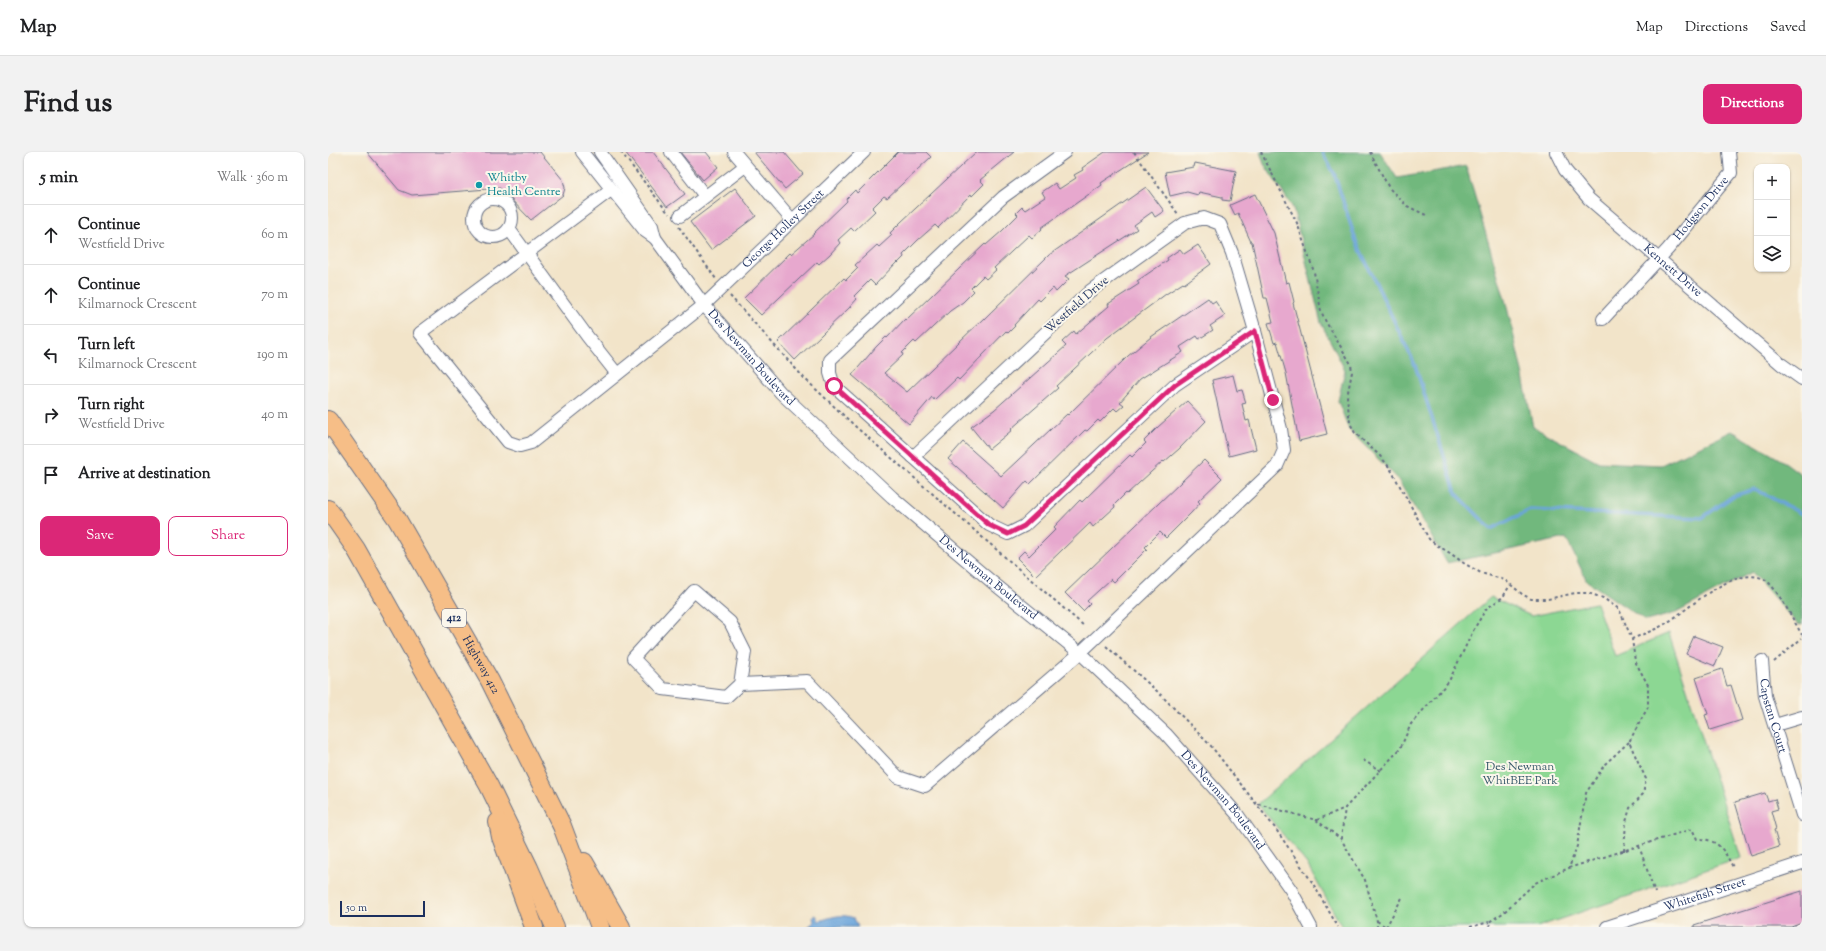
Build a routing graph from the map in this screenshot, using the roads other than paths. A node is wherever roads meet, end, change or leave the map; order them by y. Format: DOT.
graph roads {
  1 [pos="582,152"];
  2 [pos="600,152"];
  3 [pos="671,152"];
  4 [pos="734,152"];
  5 [pos="864,152"];
  6 [pos="1065,152"];
  7 [pos="1556,152"];
  8 [pos="1730,152"];
  9 [pos="745,166"];
  10 [pos="611,190"];
  11 [pos="705,196"];
  12 [pos="676,219"];
  13 [pos="792,220"];
  14 [pos="509,229"];
  15 [pos="655,238"];
  16 [pos="527,254"];
  17 [pos="1658,259"];
  18 [pos="704,305"];
  19 [pos="1603,319"];
  20 [pos="1255,331"];
  21 [pos="618,374"];
  22 [pos="1802,379"];
  23 [pos="328,420"];
  24 [pos="913,457"];
  25 [pos="328,509"];
  26 [pos="1080,653"];
  27 [pos="1763,666"];
  28 [pos="740,684"];
  29 [pos="1802,716"];
  30 [pos="1774,725"];
  31 [pos="489,786"];
  32 [pos="1802,815"];
  33 [pos="562,826"];
  34 [pos="1802,863"];
  35 [pos="1643,922"];
  36 [pos="534,927"];
  37 [pos="555,927"];
  38 [pos="600,927"];
  39 [pos="621,927"];
  40 [pos="1311,927"];
  41 [pos="1607,927"];
  1 -- 10 [label="street, Des Newman Boulevard"];
  2 -- 15 [label="street, Des Newman Boulevard"];
  3 -- 11 [label="street"];
  4 -- 9 [label="street"];
  5 -- 13 [label="street, George Holley Street"];
  6 -- 24 [label="street"];
  7 -- 17 [label="street, Kennett Drive"];
  8 -- 17 [label="street, Hodgson Drive"];
  9 -- 11 [label="street"];
  9 -- 13 [label="street"];
  10 -- 15 [label="street, Des Newman Boulevard"];
  10 -- 16 [label="street"];
  11 -- 12 [label="street"];
  13 -- 18 [label="street, George Holley Street"];
  14 -- 16 [label="street"];
  15 -- 18 [label="street, Des Newman Boulevard"];
  16 -- 21 [label="street"];
  16 -- 21 [label="street, George Holley Street"];
  17 -- 19 [label="street, Hodgson Drive"];
  17 -- 22 [label="street, Kennett Drive"];
  18 -- 21 [label="street, George Holley Street"];
  18 -- 26 [label="street, Des Newman Boulevard"];
  20 -- 24 [label="street"];
  20 -- 24 [label="street, Westfield Drive"];
  20 -- 26 [label="street, Westfield Drive"];
  23 -- 33 [label="highway, Highway 412 / 412"];
  25 -- 31 [label="highway"];
  26 -- 28 [label="street, Westfield Drive"];
  26 -- 40 [label="street, Des Newman Boulevard"];
  27 -- 30 [label="street, Capstan Court"];
  28 -- 28 [label="street"];
  29 -- 30 [label="street"];
  30 -- 32 [label="street, Capstan Court"];
  31 -- 36 [label="highway"];
  31 -- 37 [label="highway"];
  33 -- 38 [label="highway, Highway 412 / 412"];
  33 -- 39 [label="highway"];
  34 -- 35 [label="street, Whitefish Street"];
  35 -- 41 [label="street, Whitefish Street"];
}
